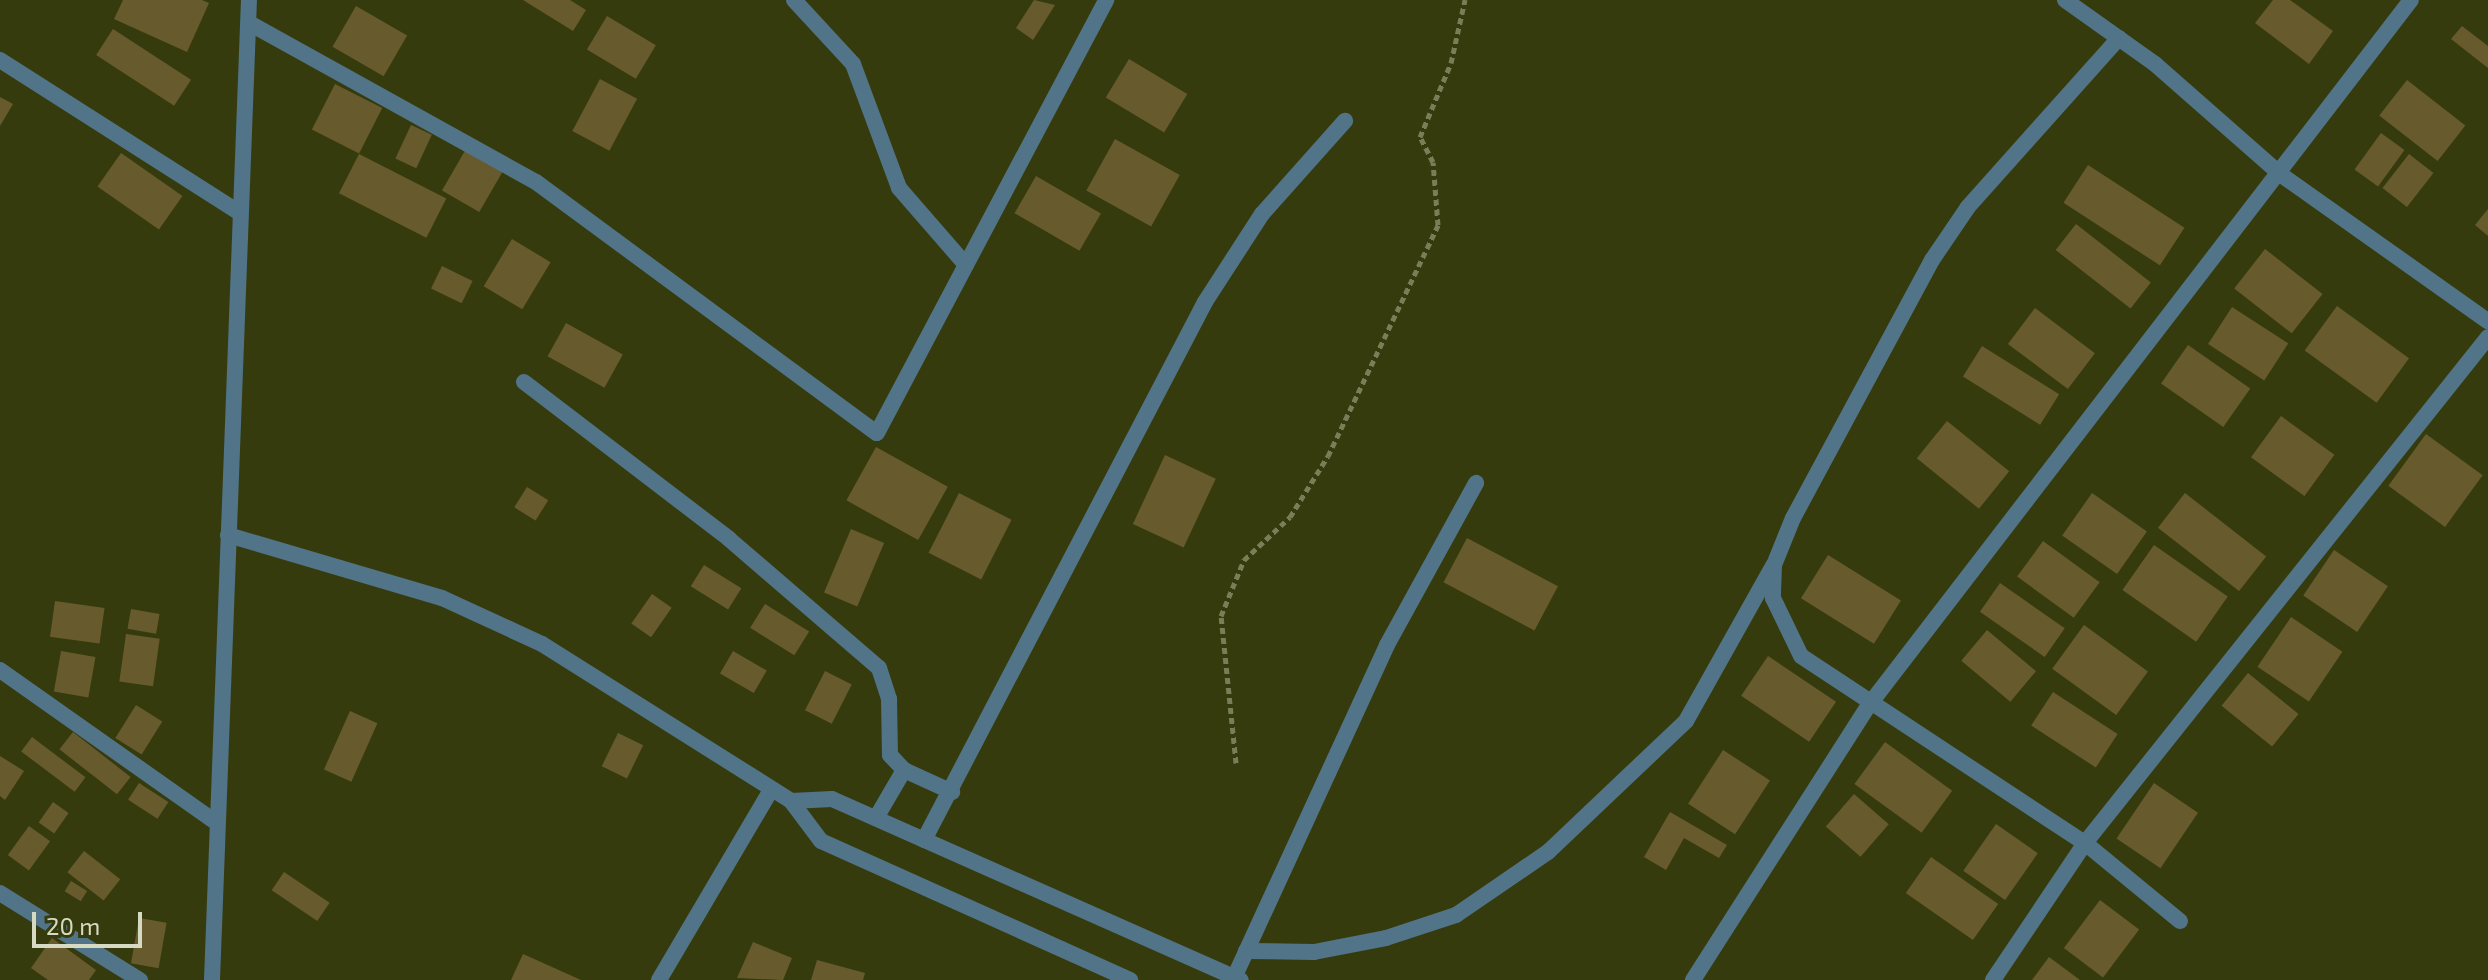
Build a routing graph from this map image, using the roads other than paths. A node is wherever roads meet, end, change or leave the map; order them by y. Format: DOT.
graph roads {
  1 [pos="249,0"];
  2 [pos="794,0"];
  3 [pos="1106,0"];
  4 [pos="2065,0"];
  5 [pos="2411,0"];
  6 [pos="249,23"];
  7 [pos="2119,38"];
  8 [pos="0,60"];
  9 [pos="1345,121"];
  10 [pos="2280,174"];
  11 [pos="240,213"];
  12 [pos="966,265"];
  13 [pos="2488,321"];
  14 [pos="2488,337"];
  15 [pos="524,382"];
  16 [pos="1476,483"];
  17 [pos="228,535"];
  18 [pos="1774,565"];
  19 [pos="0,670"];
  20 [pos="1869,705"];
  21 [pos="904,770"];
  22 [pos="771,790"];
  23 [pos="952,792"];
  24 [pos="791,801"];
  25 [pos="876,818"];
  26 [pos="214,821"];
  27 [pos="924,840"];
  28 [pos="2085,843"];
  29 [pos="0,893"];
  30 [pos="2180,921"];
  31 [pos="1246,951"];
  32 [pos="1236,979"];
  33 [pos="140,980"];
  34 [pos="212,980"];
  35 [pos="659,980"];
  36 [pos="1130,980"];
  37 [pos="1693,980"];
  38 [pos="1993,980"];
  1 -- 6 [label="street"];
  2 -- 12 [label="street"];
  3 -- 12 [label="street"];
  4 -- 7 [label="street"];
  5 -- 10 [label="street"];
  6 -- 11 [label="street"];
  6 -- 12 [label="street"];
  7 -- 10 [label="street"];
  7 -- 18 [label="street"];
  8 -- 11 [label="street"];
  9 -- 23 [label="street"];
  10 -- 13 [label="street"];
  10 -- 20 [label="street"];
  11 -- 17 [label="street"];
  14 -- 28 [label="street"];
  15 -- 21 [label="street"];
  16 -- 31 [label="street"];
  17 -- 22 [label="street"];
  17 -- 26 [label="street"];
  18 -- 20 [label="street"];
  18 -- 31 [label="street"];
  19 -- 26 [label="street"];
  20 -- 28 [label="street"];
  20 -- 37 [label="street"];
  21 -- 23 [label="street"];
  21 -- 25 [label="street"];
  22 -- 24 [label="street"];
  22 -- 35 [label="street"];
  23 -- 27 [label="street"];
  24 -- 25 [label="street"];
  24 -- 36 [label="street"];
  25 -- 27 [label="street"];
  26 -- 34 [label="street"];
  27 -- 32 [label="street"];
  28 -- 30 [label="street"];
  28 -- 38 [label="street"];
  29 -- 33 [label="street"];
  31 -- 32 [label="street"];
}
